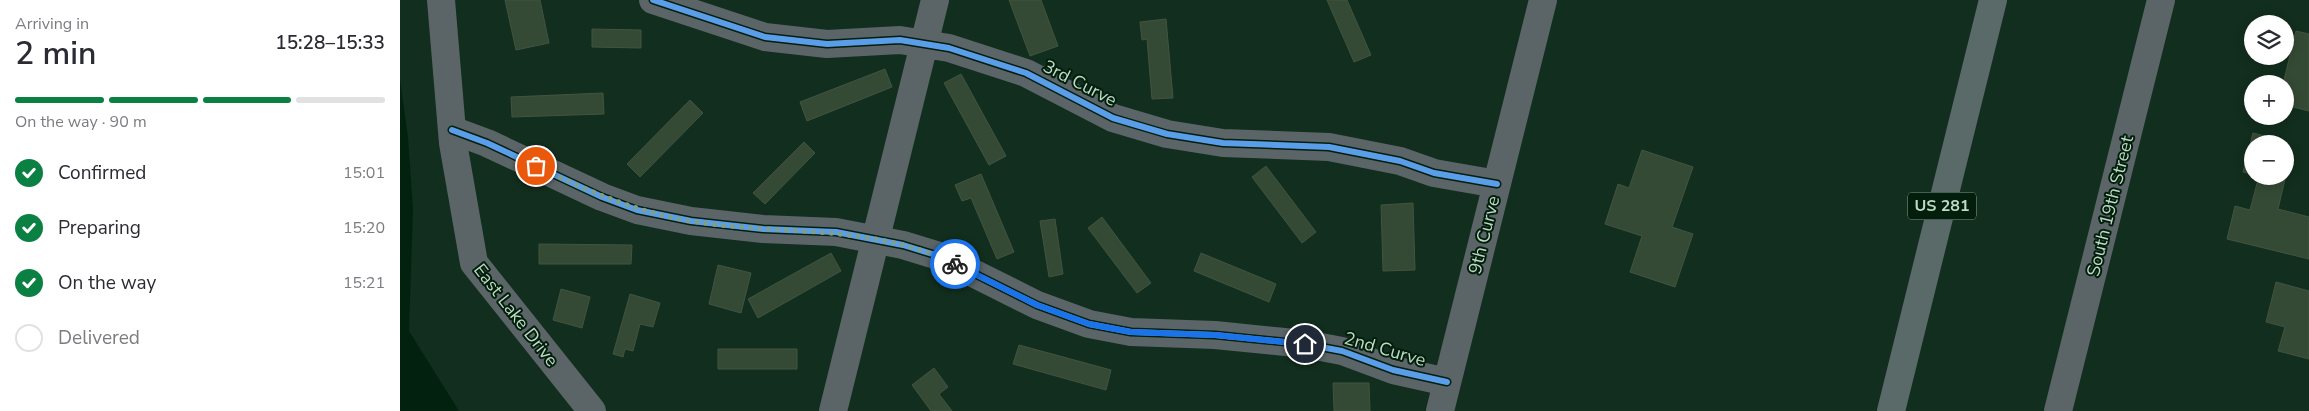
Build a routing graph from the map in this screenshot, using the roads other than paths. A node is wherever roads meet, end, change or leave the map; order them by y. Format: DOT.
graph roads {
  1 [pos="441,0"];
  2 [pos="653,0"];
  3 [pos="935,0"];
  4 [pos="1543,0"];
  5 [pos="1993,0"];
  6 [pos="2161,0"];
  7 [pos="924,44"];
  8 [pos="452,130"];
  9 [pos="1497,184"];
  10 [pos="875,240"];
  11 [pos="1447,382"];
  12 [pos="592,411"];
  13 [pos="833,411"];
  14 [pos="1440,411"];
  15 [pos="1891,411"];
  16 [pos="2058,411"];
  1 -- 8 [label="street, East Lake Drive"];
  2 -- 7 [label="street, 3rd Curve"];
  3 -- 7 [label="street"];
  4 -- 9 [label="street, 9th Curve"];
  5 -- 15 [label="highway, US 281"];
  6 -- 16 [label="street, South 19th Street"];
  7 -- 9 [label="street, 3rd Curve"];
  7 -- 10 [label="street"];
  8 -- 10 [label="street, 2nd Curve"];
  8 -- 12 [label="street, East Lake Drive"];
  9 -- 11 [label="street, 9th Curve"];
  10 -- 11 [label="street, 2nd Curve"];
  10 -- 13 [label="street"];
  11 -- 14 [label="street, 9th Curve"];
}
